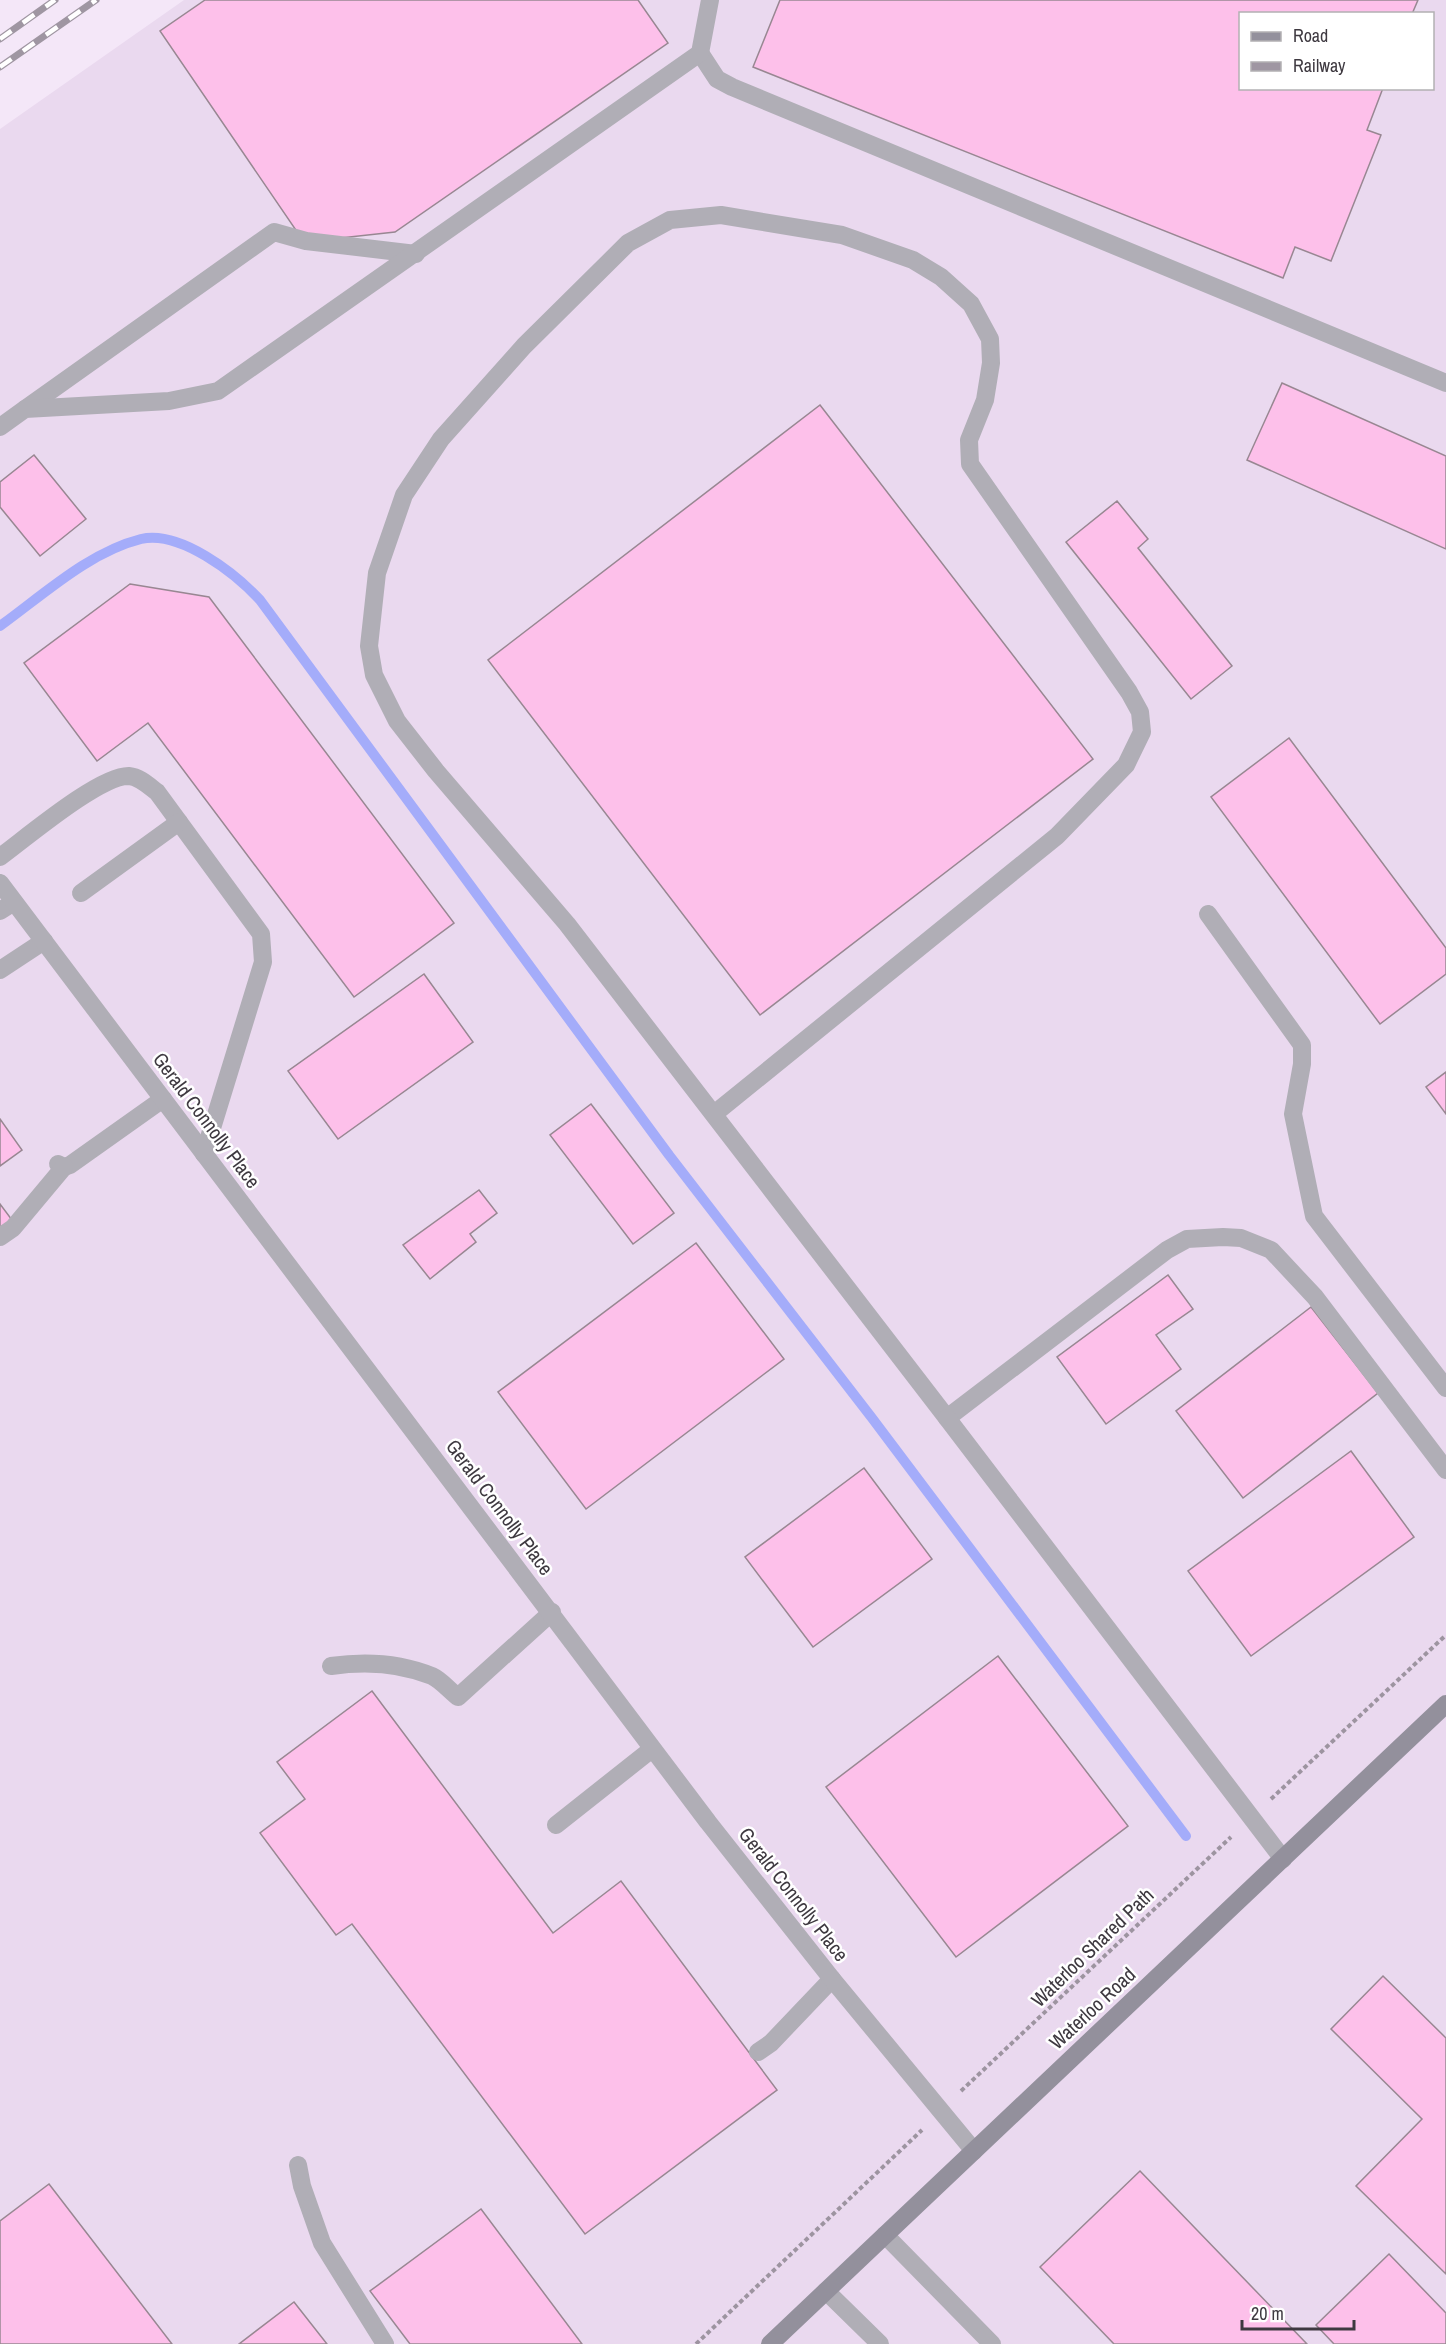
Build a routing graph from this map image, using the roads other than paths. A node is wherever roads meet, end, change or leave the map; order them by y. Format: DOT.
graph roads {
  1 [pos="710,0"];
  2 [pos="700,53"];
  3 [pos="416,254"];
  4 [pos="1446,383"];
  5 [pos="24,409"];
  6 [pos="0,427"];
  7 [pos="179,822"];
  8 [pos="0,857"];
  9 [pos="0,883"];
  10 [pos="81,893"];
  11 [pos="7,906"];
  12 [pos="1208,914"];
  13 [pos="44,941"];
  14 [pos="0,970"];
  15 [pos="163,1099"];
  16 [pos="714,1114"];
  17 [pos="204,1154"];
  18 [pos="0,1237"];
  19 [pos="1446,1388"];
  20 [pos="947,1418"];
  21 [pos="1446,1470"];
  22 [pos="552,1612"];
  23 [pos="331,1666"];
  24 [pos="1446,1704"];
  25 [pos="652,1749"];
  26 [pos="556,1825"];
  27 [pos="1283,1859"];
  28 [pos="832,1979"];
  29 [pos="758,2052"];
  30 [pos="974,2151"];
  31 [pos="298,2165"];
  32 [pos="885,2235"];
  33 [pos="826,2290"];
  34 [pos="385,2344"];
  35 [pos="770,2344"];
  36 [pos="880,2344"];
  37 [pos="992,2344"];
  1 -- 2 [label="street"];
  2 -- 3 [label="street"];
  2 -- 4 [label="street"];
  3 -- 5 [label="street"];
  3 -- 5 [label="street"];
  5 -- 6 [label="street"];
  7 -- 8 [label="street"];
  7 -- 10 [label="street"];
  7 -- 17 [label="street"];
  9 -- 11 [label="street, Gerald Connolly Place"];
  11 -- 13 [label="street, Gerald Connolly Place"];
  12 -- 19 [label="street"];
  13 -- 14 [label="street"];
  13 -- 15 [label="street, Gerald Connolly Place"];
  15 -- 17 [label="street, Gerald Connolly Place"];
  15 -- 18 [label="street"];
  16 -- 16 [label="street"];
  16 -- 20 [label="street"];
  17 -- 22 [label="street, Gerald Connolly Place"];
  20 -- 21 [label="street"];
  20 -- 27 [label="street"];
  22 -- 23 [label="street"];
  22 -- 25 [label="street, Gerald Connolly Place"];
  24 -- 27 [label="street, Waterloo Road"];
  25 -- 26 [label="street"];
  25 -- 28 [label="street, Gerald Connolly Place"];
  27 -- 30 [label="street, Waterloo Road"];
  28 -- 29 [label="street"];
  28 -- 30 [label="street, Gerald Connolly Place"];
  30 -- 32 [label="street, Waterloo Road"];
  31 -- 34 [label="street"];
  32 -- 33 [label="street, Waterloo Road"];
  32 -- 37 [label="street"];
  33 -- 35 [label="street, Waterloo Road"];
  33 -- 36 [label="street"];
}
